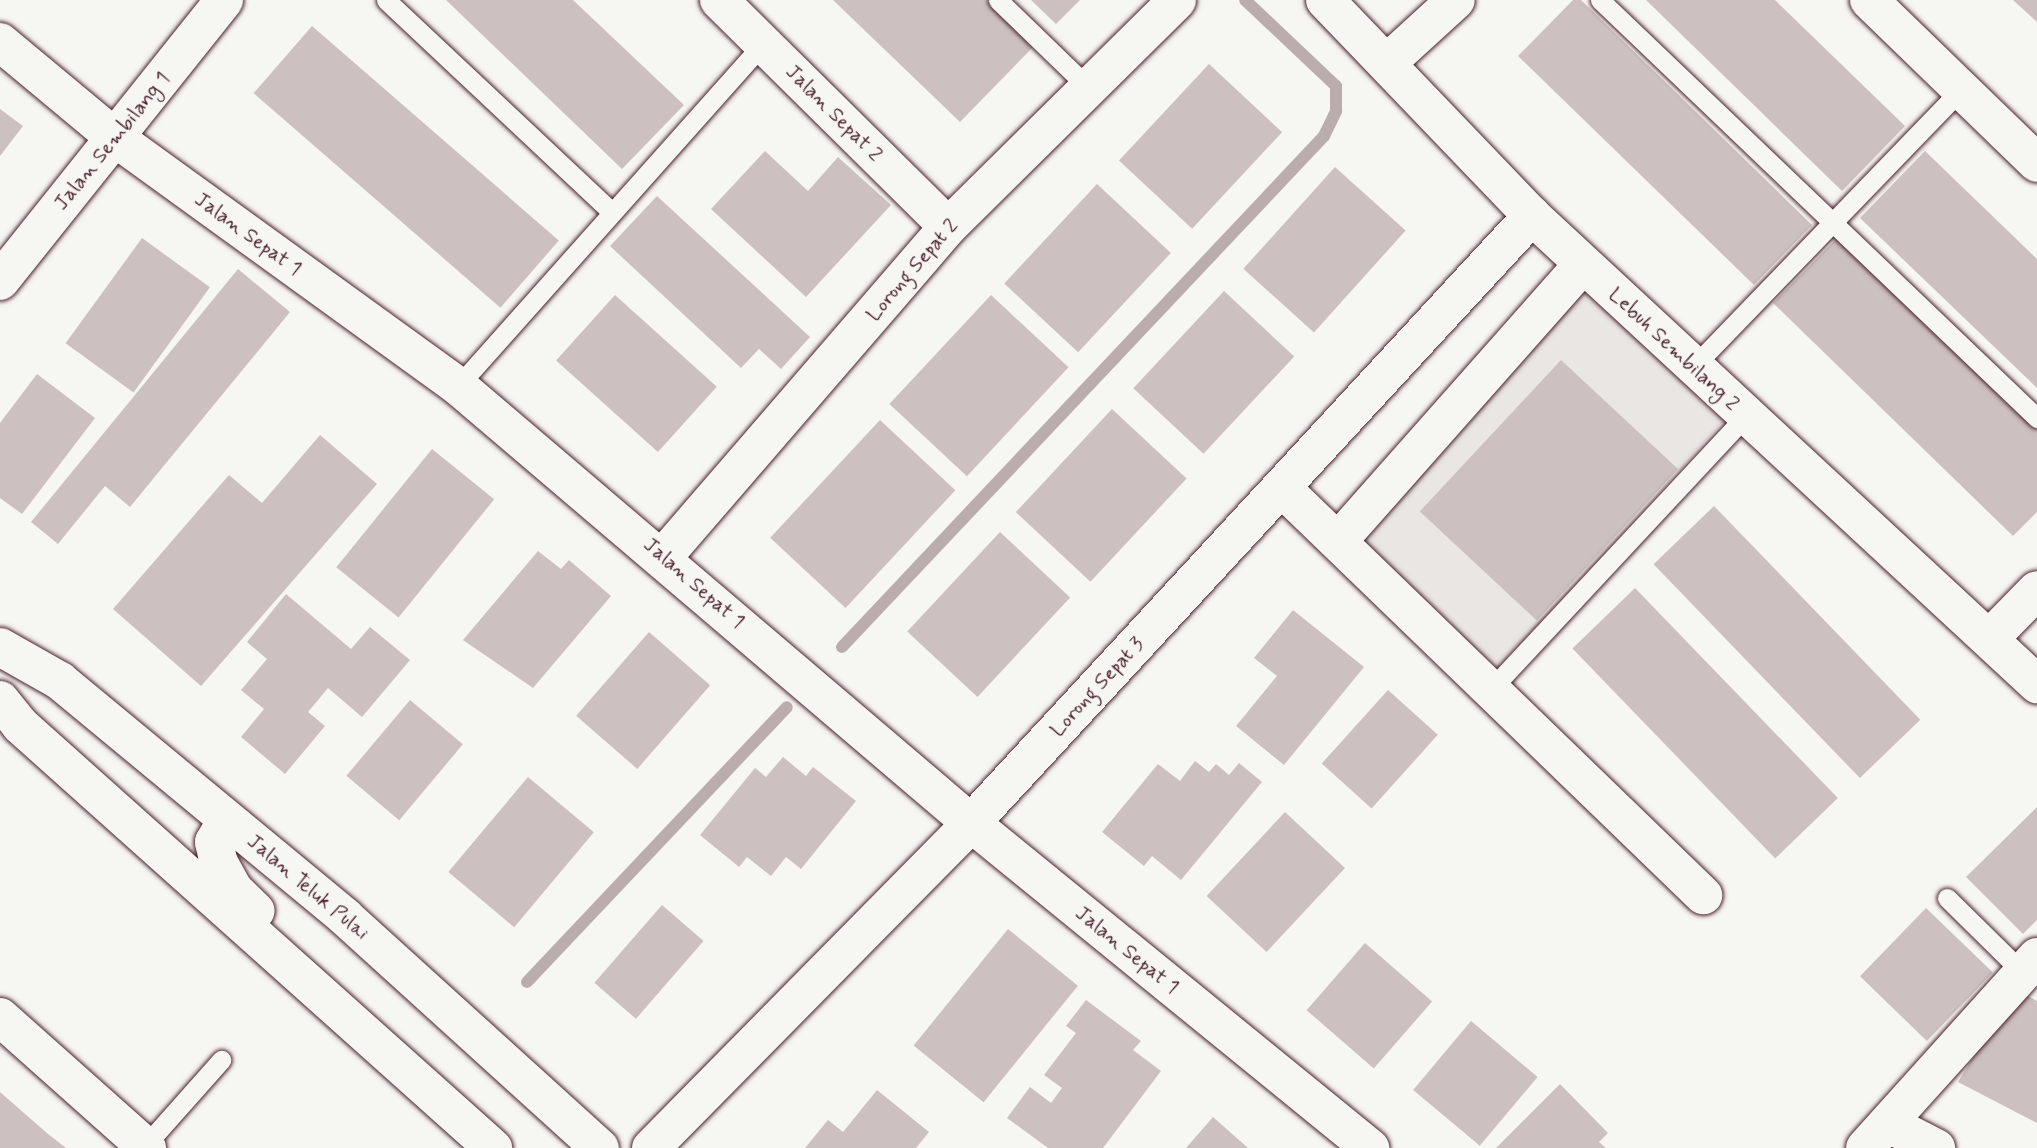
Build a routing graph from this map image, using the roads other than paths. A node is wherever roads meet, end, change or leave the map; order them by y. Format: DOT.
graph roads {
  1 [pos="224,0"];
  2 [pos="386,0"];
  3 [pos="719,0"];
  4 [pos="998,0"];
  5 [pos="1177,0"];
  6 [pos="1325,0"];
  7 [pos="1457,0"];
  8 [pos="1600,0"];
  9 [pos="1869,0"];
  10 [pos="0,42"];
  11 [pos="764,43"];
  12 [pos="1387,63"];
  13 [pos="1090,89"];
  14 [pos="1961,89"];
  15 [pos="114,137"];
  16 [pos="2037,163"];
  17 [pos="612,212"];
  18 [pos="1532,216"];
  19 [pos="1832,223"];
  20 [pos="948,227"];
  21 [pos="1582,265"];
  22 [pos="0,281"];
  23 [pos="1693,368"];
  24 [pos="458,386"];
  25 [pos="1746,416"];
  26 [pos="2037,418"];
  27 [pos="1282,488"];
  28 [pos="1339,540"];
  29 [pos="664,556"];
  30 [pos="2037,590"];
  31 [pos="1990,638"];
  32 [pos="0,647"];
  33 [pos="2037,684"];
  34 [pos="1492,688"];
  35 [pos="0,700"];
  36 [pos="971,823"];
  37 [pos="236,827"];
  38 [pos="1703,895"];
  39 [pos="1947,898"];
  40 [pos="2032,971"];
  41 [pos="0,1017"];
  42 [pos="221,1060"];
  43 [pos="438,1098"];
  44 [pos="1877,1136"];
  45 [pos="145,1147"];
  46 [pos="493,1148"];
  47 [pos="600,1148"];
  48 [pos="651,1148"];
  49 [pos="1370,1148"];
  50 [pos="1936,1148"];
  1 -- 15 [label="street, Jalan Sembilang 1"];
  2 -- 17 [label="lane"];
  3 -- 11 [label="street, Jalan Sepat 2"];
  4 -- 13 [label="lane"];
  5 -- 13 [label="street, Lorong Sepat 2"];
  6 -- 12 [label="street, Lebuh Sembilang 2"];
  7 -- 12 [label="street"];
  8 -- 19 [label="lane"];
  9 -- 14 [label="street"];
  10 -- 15 [label="street, Jalan Sepat 1"];
  11 -- 17 [label="lane"];
  11 -- 20 [label="street, Jalan Sepat 2"];
  12 -- 18 [label="street, Lebuh Sembilang 2"];
  13 -- 20 [label="street, Lorong Sepat 2"];
  14 -- 16 [label="street"];
  14 -- 19 [label="lane"];
  15 -- 22 [label="street, Jalan Sembilang 1"];
  15 -- 24 [label="street, Jalan Sepat 1"];
  17 -- 24 [label="lane"];
  18 -- 21 [label="street, Lebuh Sembilang 2"];
  18 -- 27 [label="street, Lorong Sepat 3"];
  19 -- 23 [label="lane"];
  19 -- 26 [label="lane"];
  20 -- 29 [label="street, Lorong Sepat 2"];
  21 -- 23 [label="street, Lebuh Sembilang 2"];
  21 -- 28 [label="street"];
  23 -- 25 [label="street, Lebuh Sembilang 2"];
  24 -- 29 [label="street, Jalan Sepat 1"];
  25 -- 31 [label="street, Lebuh Sembilang 2"];
  25 -- 34 [label="lane"];
  27 -- 28 [label="street"];
  27 -- 36 [label="street, Lorong Sepat 3"];
  28 -- 34 [label="street"];
  29 -- 36 [label="street, Jalan Sepat 1"];
  30 -- 31 [label="street"];
  31 -- 33 [label="street, Lebuh Sembilang 2"];
  32 -- 37 [label="street, Jalan Teluk Pulai"];
  34 -- 38 [label="street"];
  35 -- 43 [label="street"];
  36 -- 48 [label="street, Lorong Sepat 3"];
  36 -- 49 [label="street, Jalan Sepat 1"];
  37 -- 43 [label="street"];
  37 -- 47 [label="street, Jalan Teluk Pulai"];
  39 -- 40 [label="lane"];
  40 -- 44 [label="street"];
  41 -- 45 [label="street"];
  42 -- 45 [label="lane"];
  43 -- 46 [label="street"];
  44 -- 50 [label="street"];
}
